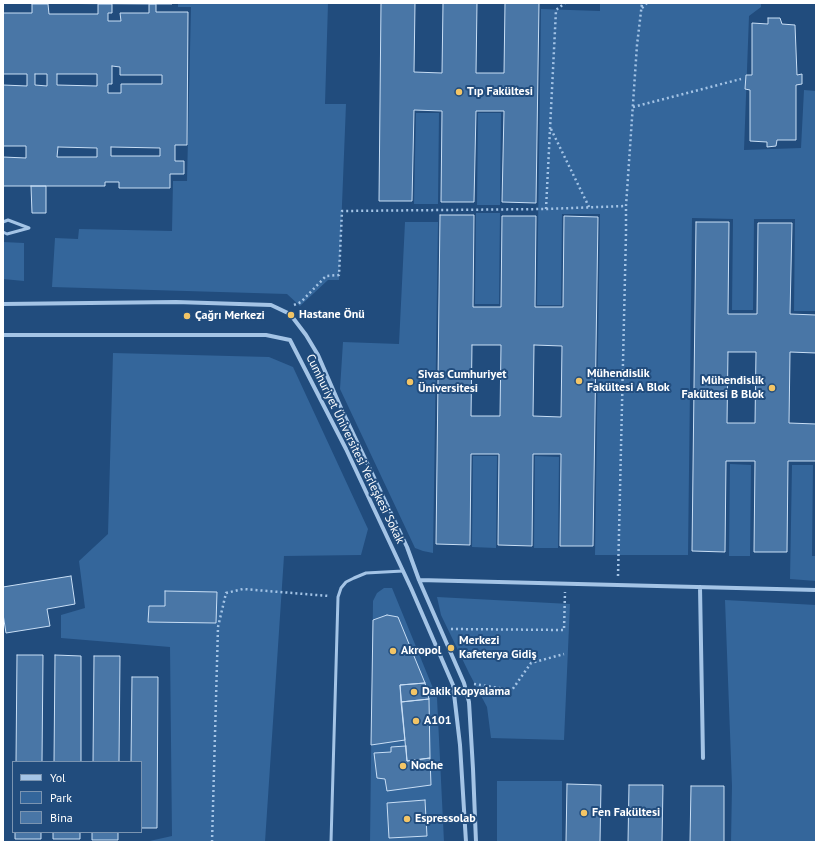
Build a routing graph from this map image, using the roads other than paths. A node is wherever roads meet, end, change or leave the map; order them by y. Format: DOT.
graph roads {
  1 [pos="3,222"];
  2 [pos="3,232"];
  3 [pos="3,304"];
  4 [pos="3,335"];
  5 [pos="403,571"];
  6 [pos="419,580"];
  7 [pos="700,587"];
  8 [pos="816,590"];
  9 [pos="703,758"];
  10 [pos="331,842"];
  11 [pos="466,842"];
  12 [pos="476,842"];
  1 -- 2 [label="lane"];
  3 -- 6 [label="street, Cumhuriyet Üniversitesi Yerleşkesi Sokak"];
  4 -- 5 [label="street, Cumhuriyet Üniversitesi Yerleşkesi Sokak"];
  5 -- 10 [label="lane"];
  5 -- 11 [label="street, Cumhuriyet Üniversitesi Yerleşkesi Sokak"];
  6 -- 7 [label="street"];
  6 -- 12 [label="street, Cumhuriyet Üniversitesi Yerleşkesi Sokak"];
  7 -- 8 [label="street"];
  7 -- 9 [label="street"];
}
